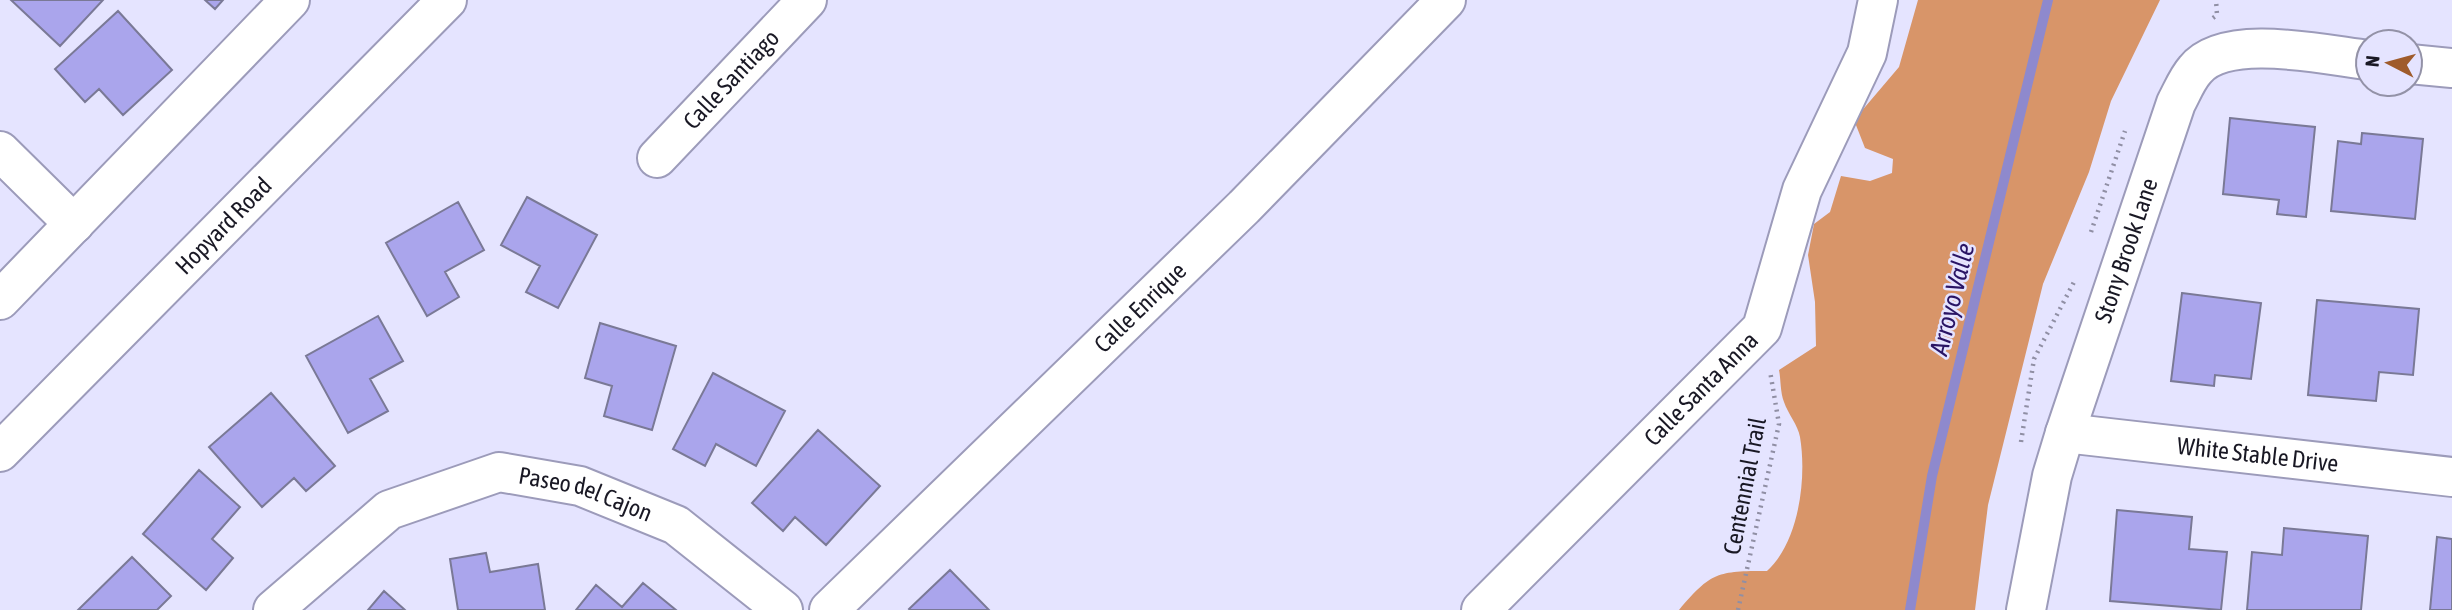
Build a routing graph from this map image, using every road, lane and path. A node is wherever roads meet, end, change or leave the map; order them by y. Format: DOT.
graph roads {
  1 [pos="290,0"];
  2 [pos="447,0"];
  3 [pos="807,0"];
  4 [pos="1446,0"];
  5 [pos="1878,0"];
  6 [pos="2354,58"];
  7 [pos="2424,65"];
  8 [pos="2452,68"];
  9 [pos="0,151"];
  10 [pos="657,158"];
  11 [pos="74,224"];
  12 [pos="0,300"];
  13 [pos="1762,327"];
  14 [pos="2065,433"];
  15 [pos="0,452"];
  16 [pos="2452,477"];
  17 [pos="273,610"];
  18 [pos="783,610"];
  19 [pos="829,610"];
  20 [pos="1481,610"];
  21 [pos="1738,610"];
  22 [pos="2026,610"];
  1 -- 11 [label="street"];
  2 -- 15 [label="street, Hopyard Road"];
  3 -- 10 [label="street, Calle Santiago"];
  4 -- 19 [label="street, Calle Enrique"];
  5 -- 13 [label="street, Calle Santa Anna"];
  6 -- 14 [label="street, Stony Brook Lane"];
  7 -- 8 [label="street"];
  9 -- 11 [label="street"];
  11 -- 12 [label="street"];
  13 -- 20 [label="street, Calle Santa Anna"];
  13 -- 21 [label="path, Centennial Trail"];
  14 -- 16 [label="street, White Stable Drive"];
  14 -- 22 [label="street, Stony Brook Lane"];
  17 -- 18 [label="street, Paseo del Cajon"];
}
